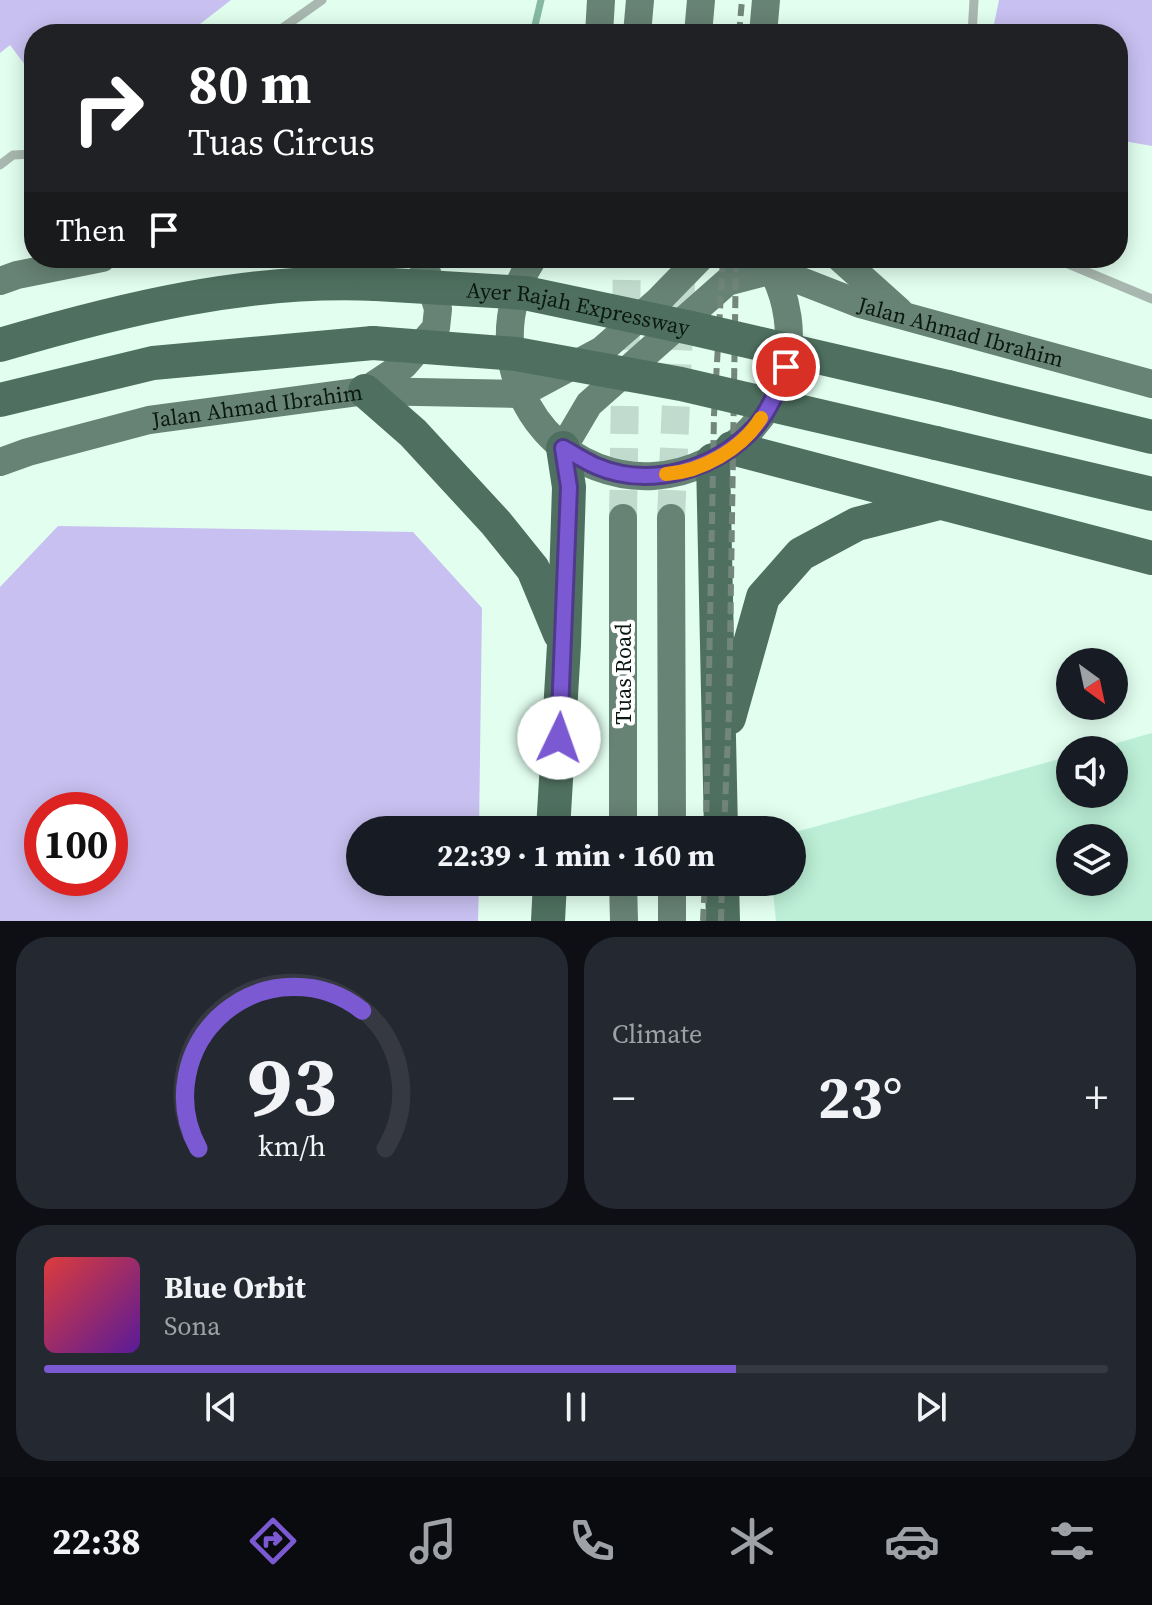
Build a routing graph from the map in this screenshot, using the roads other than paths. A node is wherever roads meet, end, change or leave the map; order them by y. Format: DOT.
graph roads {
  1 [pos="322,0"];
  2 [pos="601,0"];
  3 [pos="640,0"];
  4 [pos="701,0"];
  5 [pos="974,0"];
  6 [pos="288,24"];
  7 [pos="600,24"];
  8 [pos="638,24"];
  9 [pos="699,24"];
  10 [pos="973,24"];
  11 [pos="24,154"];
  12 [pos="0,165"];
  13 [pos="52,268"];
  14 [pos="426,268"];
  15 [pos="527,268"];
  16 [pos="690,268"];
  17 [pos="760,268"];
  18 [pos="771,268"];
  19 [pos="778,268"];
  20 [pos="851,268"];
  21 [pos="1078,268"];
  22 [pos="0,281"];
  23 [pos="1152,299"];
  24 [pos="906,317"];
  25 [pos="0,345"];
  26 [pos="1152,384"];
  27 [pos="365,391"];
  28 [pos="520,394"];
  29 [pos="0,400"];
  30 [pos="1152,437"];
  31 [pos="563,448"];
  32 [pos="723,454"];
  33 [pos="0,462"];
  34 [pos="1152,494"];
  35 [pos="939,503"];
  36 [pos="623,518"];
  37 [pos="671,518"];
  38 [pos="1152,558"];
  39 [pos="564,645"];
  40 [pos="720,741"];
  41 [pos="554,816"];
  42 [pos="623,816"];
  43 [pos="672,816"];
  44 [pos="721,816"];
  45 [pos="549,896"];
  46 [pos="623,896"];
  47 [pos="672,896"];
  48 [pos="722,896"];
  49 [pos="548,921"];
  50 [pos="624,921"];
  51 [pos="672,921"];
  52 [pos="723,921"];
  1 -- 6 [label="lane"];
  2 -- 7 [label="main road"];
  3 -- 8 [label="main road"];
  4 -- 9 [label="main road"];
  5 -- 10 [label="lane"];
  11 -- 12 [label="lane"];
  13 -- 22 [label="main road"];
  14 -- 27 [label="main road"];
  15 -- 28 [label="main road"];
  16 -- 28 [label="main road"];
  17 -- 31 [label="main road"];
  18 -- 32 [label="main road"];
  19 -- 24 [label="main road, Jalan Ahmad Ibrahim"];
  20 -- 24 [label="main road"];
  21 -- 23 [label="lane"];
  24 -- 26 [label="main road, Jalan Ahmad Ibrahim"];
  25 -- 30 [label="highway, Ayer Rajah Expressway, bridge"];
  27 -- 28 [label="main road, Jalan Ahmad Ibrahim"];
  27 -- 33 [label="main road, Jalan Ahmad Ibrahim"];
  27 -- 39 [label="highway"];
  28 -- 31 [label="main road"];
  29 -- 34 [label="highway, bridge"];
  31 -- 32 [label="main road"];
  31 -- 39 [label="highway"];
  32 -- 35 [label="highway"];
  32 -- 40 [label="highway"];
  35 -- 38 [label="highway"];
  35 -- 40 [label="highway"];
  36 -- 42 [label="main road, Tuas Road"];
  37 -- 43 [label="main road"];
  39 -- 41 [label="highway"];
  40 -- 44 [label="highway"];
  45 -- 49 [label="highway"];
  46 -- 50 [label="main road"];
  47 -- 51 [label="main road"];
  48 -- 52 [label="highway"];
}
